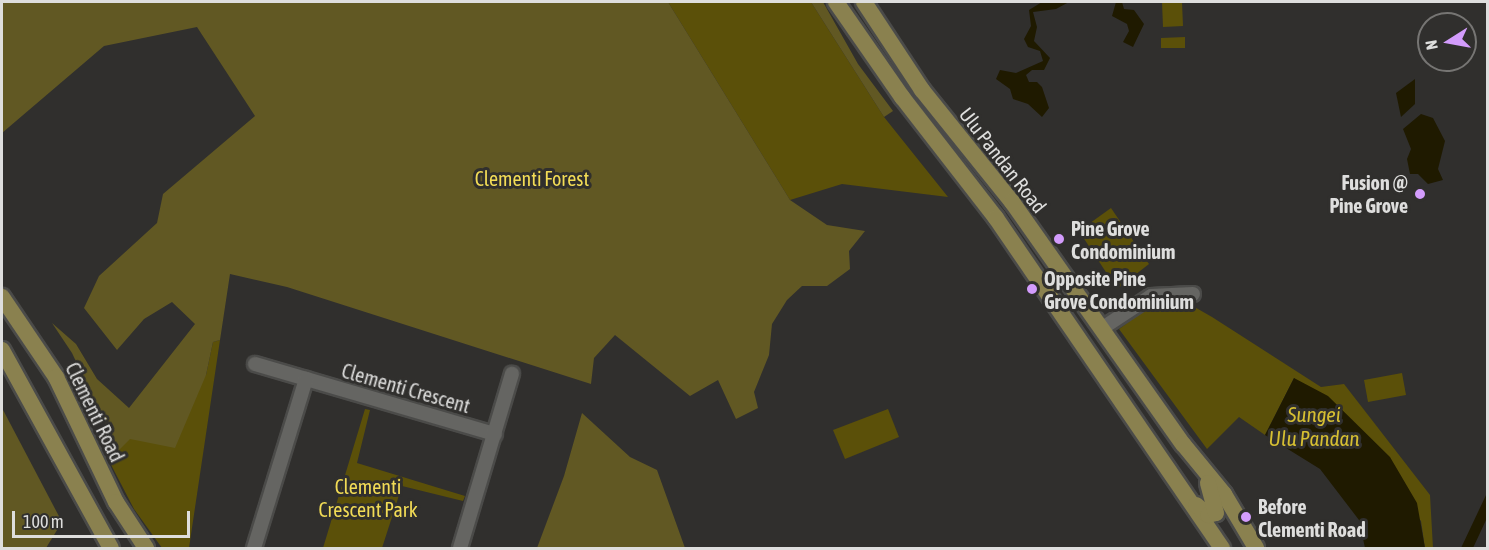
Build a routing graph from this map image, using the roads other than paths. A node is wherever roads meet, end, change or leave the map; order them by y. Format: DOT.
graph roads {
  1 [pos="836,2"];
  2 [pos="864,2"];
  3 [pos="1193,294"];
  4 [pos="2,297"];
  5 [pos="1101,329"];
  6 [pos="2,350"];
  7 [pos="255,364"];
  8 [pos="512,374"];
  9 [pos="306,379"];
  10 [pos="495,434"];
  11 [pos="1199,463"];
  12 [pos="1190,499"];
  13 [pos="111,549"];
  14 [pos="146,549"];
  15 [pos="254,549"];
  16 [pos="460,549"];
  17 [pos="1222,549"];
  18 [pos="1256,549"];
  1 -- 12 [label="main road"];
  2 -- 5 [label="main road, Ulu Pandan Road"];
  3 -- 5 [label="street"];
  4 -- 14 [label="main road, Clementi Road"];
  5 -- 11 [label="main road, Ulu Pandan Road"];
  6 -- 13 [label="main road"];
  7 -- 9 [label="street, Clementi Crescent"];
  8 -- 10 [label="street"];
  9 -- 10 [label="street, Clementi Crescent"];
  9 -- 15 [label="street"];
  10 -- 16 [label="street"];
  11 -- 12 [label="main road"];
  11 -- 18 [label="main road, Ulu Pandan Road"];
  12 -- 17 [label="main road"];
}
